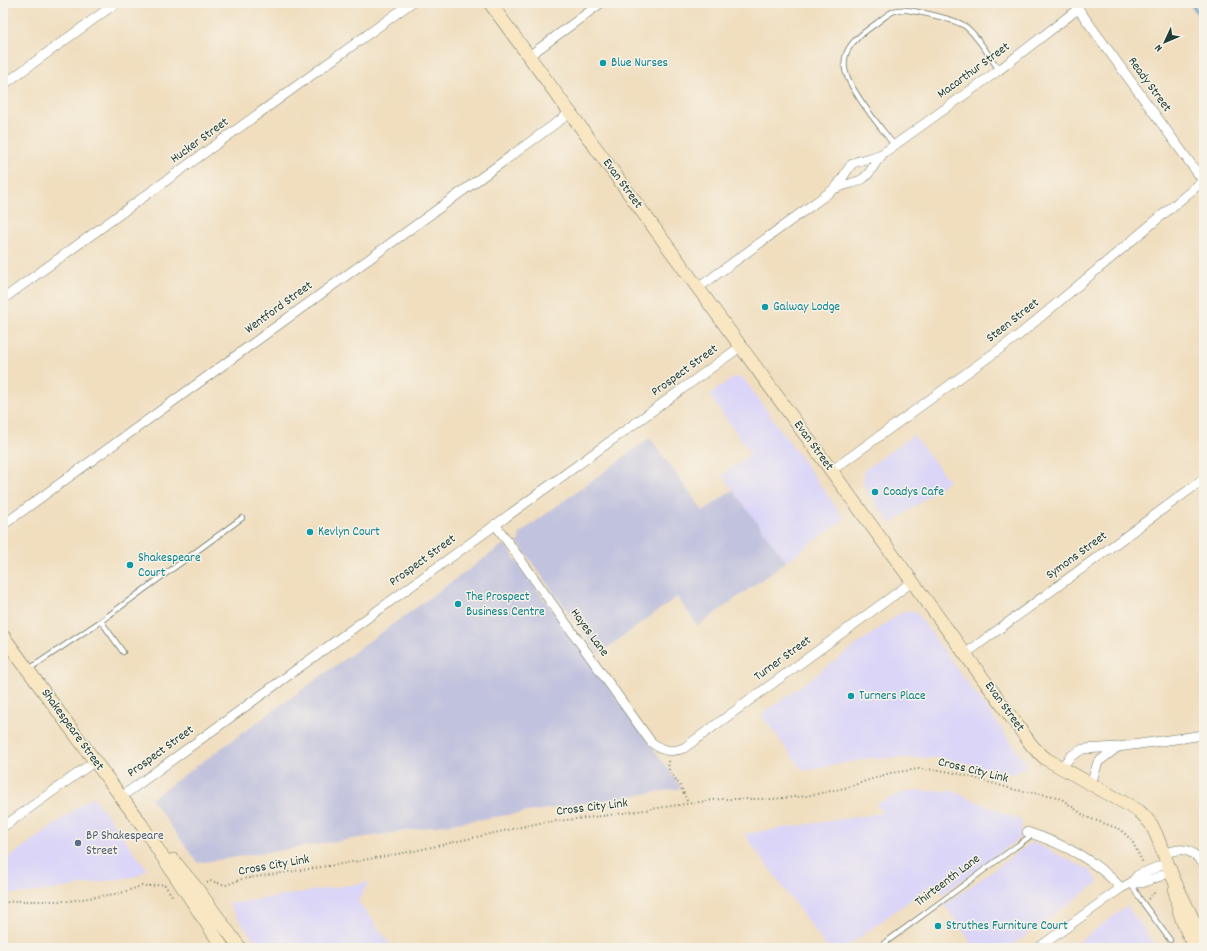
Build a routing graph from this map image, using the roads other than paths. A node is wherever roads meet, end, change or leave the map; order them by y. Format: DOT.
graph roads {
  1 [pos="116,3"];
  2 [pos="411,3"];
  3 [pos="490,3"];
  4 [pos="601,3"];
  5 [pos="909,3"];
  6 [pos="1076,6"];
  7 [pos="906,9"];
  8 [pos="529,56"];
  9 [pos="998,70"];
  10 [pos="3,86"];
  11 [pos="570,113"];
  12 [pos="894,145"];
  13 [pos="885,152"];
  14 [pos="1204,181"];
  15 [pos="830,192"];
  16 [pos="698,288"];
  17 [pos="3,300"];
  18 [pos="740,346"];
  19 [pos="831,471"];
  20 [pos="1204,479"];
  21 [pos="242,518"];
  22 [pos="495,524"];
  23 [pos="3,525"];
  24 [pos="912,582"];
  25 [pos="101,621"];
  26 [pos="3,636"];
  27 [pos="123,652"];
  28 [pos="965,654"];
  29 [pos="28,670"];
  30 [pos="1204,735"];
  31 [pos="1118,747"];
  32 [pos="667,751"];
  33 [pos="95,761"];
  34 [pos="1061,768"];
  35 [pos="1091,784"];
  36 [pos="121,797"];
  37 [pos="141,824"];
  38 [pos="3,827"];
  39 [pos="1030,833"];
  40 [pos="1204,864"];
  41 [pos="1169,867"];
  42 [pos="1131,883"];
  43 [pos="1121,888"];
  44 [pos="1204,935"];
  45 [pos="1170,940"];
  46 [pos="222,947"];
  47 [pos="238,947"];
  48 [pos="878,948"];
  49 [pos="1038,948"];
  50 [pos="1197,948"];
  1 -- 10 [label="street"];
  2 -- 17 [label="street, Hucker Street"];
  3 -- 8 [label="street, Evan Street"];
  4 -- 8 [label="street"];
  5 -- 7 [label="lane"];
  6 -- 9 [label="street, Macarthur Street"];
  6 -- 14 [label="street, Ready Street"];
  7 -- 9 [label="lane"];
  7 -- 12 [label="lane"];
  8 -- 11 [label="street, Evan Street"];
  9 -- 12 [label="street, Macarthur Street"];
  11 -- 16 [label="street, Evan Street"];
  11 -- 23 [label="street, Wentford Street"];
  12 -- 13 [label="street, Macarthur Street"];
  13 -- 15 [label="street, Macarthur Street"];
  13 -- 15 [label="street, Macarthur Street"];
  14 -- 19 [label="street, Steen Street"];
  15 -- 16 [label="street, Macarthur Street"];
  16 -- 18 [label="street, Evan Street"];
  18 -- 19 [label="street, Evan Street"];
  18 -- 22 [label="street, Prospect Street"];
  19 -- 24 [label="street, Evan Street"];
  20 -- 28 [label="street, Symons Street"];
  21 -- 25 [label="lane"];
  22 -- 32 [label="street, Hayes Lane"];
  22 -- 36 [label="street, Prospect Street"];
  24 -- 28 [label="street, Evan Street"];
  24 -- 32 [label="street, Turner Street"];
  25 -- 27 [label="lane"];
  25 -- 29 [label="lane"];
  26 -- 29 [label="street, Shakespeare Street"];
  28 -- 34 [label="street, Evan Street"];
  29 -- 33 [label="street, Shakespeare Street"];
  30 -- 31 [label="street"];
  31 -- 34 [label="street"];
  31 -- 35 [label="street"];
  33 -- 36 [label="street, Shakespeare Street"];
  33 -- 38 [label="street"];
  34 -- 35 [label="street, Evan Street"];
  35 -- 41 [label="street, Evan Street"];
  36 -- 37 [label="street, Shakespeare Street"];
  37 -- 46 [label="street, Shakespeare Street"];
  37 -- 47 [label="street, Shakespeare Street"];
  39 -- 43 [label="street, Thirteenth Lane"];
  39 -- 48 [label="lane, Thirteenth Lane"];
  40 -- 41 [label="street"];
  41 -- 42 [label="street"];
  41 -- 44 [label="street, Evan Street"];
  41 -- 50 [label="street, Evan Street"];
  42 -- 43 [label="street"];
  42 -- 45 [label="lane"];
  43 -- 49 [label="street"];
  46 -- 47 [label="street"];
}
